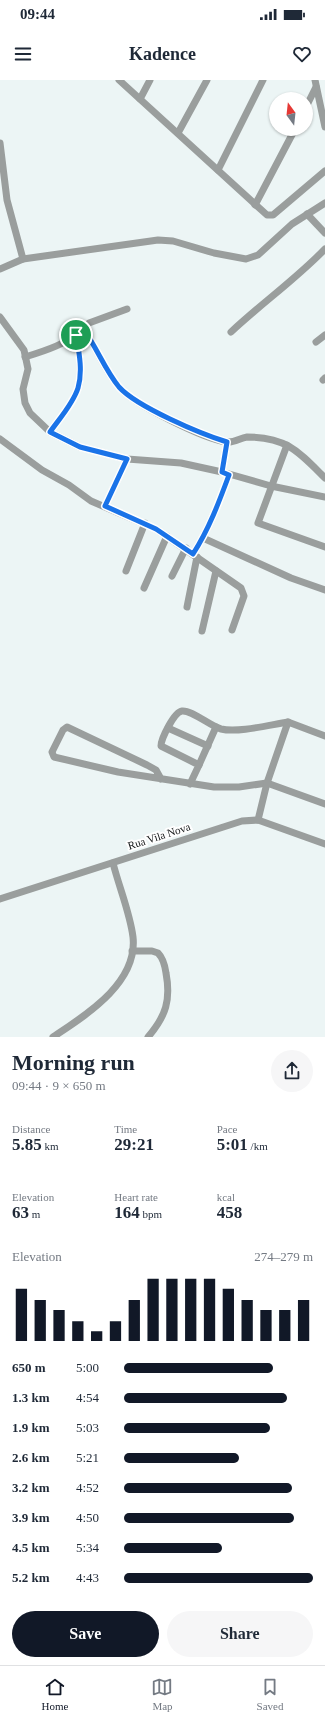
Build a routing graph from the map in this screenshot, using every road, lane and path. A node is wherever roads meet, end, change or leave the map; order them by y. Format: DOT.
graph roads {
  1 [pos="119,80"];
  2 [pos="150,80"];
  3 [pos="207,80"];
  4 [pos="260,81"];
  5 [pos="315,84"];
  6 [pos="140,99"];
  7 [pos="325,127"];
  8 [pos="178,133"];
  9 [pos="291,136"];
  10 [pos="0,143"];
  11 [pos="218,170"];
  12 [pos="325,171"];
  13 [pos="325,203"];
  14 [pos="256,205"];
  15 [pos="307,214"];
  16 [pos="325,233"];
  17 [pos="325,249"];
  18 [pos="23,259"];
  19 [pos="0,269"];
  20 [pos="127,309"];
  21 [pos="0,317"];
  22 [pos="84,330"];
  23 [pos="231,332"];
  24 [pos="76,335"];
  25 [pos="325,335"];
  26 [pos="316,342"];
  27 [pos="25,357"];
  28 [pos="50,432"];
  29 [pos="0,439"];
  30 [pos="227,442"];
  31 [pos="287,444"];
  32 [pos="127,459"];
  33 [pos="226,473"];
  34 [pos="325,478"];
  35 [pos="271,486"];
  36 [pos="325,497"];
  37 [pos="105,506"];
  38 [pos="145,523"];
  39 [pos="167,536"];
  40 [pos="203,538"];
  41 [pos="325,547"];
  42 [pos="186,548"];
  43 [pos="195,556"];
  44 [pos="216,570"];
  45 [pos="126,571"];
  46 [pos="172,576"];
  47 [pos="144,588"];
  48 [pos="325,590"];
  49 [pos="187,607"];
  50 [pos="232,630"];
  51 [pos="202,631"];
  52 [pos="288,722"];
  53 [pos="216,727"];
  54 [pos="168,728"];
  55 [pos="325,736"];
  56 [pos="208,746"];
  57 [pos="199,765"];
  58 [pos="161,779"];
  59 [pos="267,783"];
  60 [pos="190,784"];
  61 [pos="325,804"];
  62 [pos="258,820"];
  63 [pos="325,844"];
  64 [pos="113,863"];
  65 [pos="0,899"];
  66 [pos="132,951"];
  67 [pos="53,1037"];
  68 [pos="148,1037"];
  1 -- 6 [label="street"];
  2 -- 6 [label="street"];
  3 -- 8 [label="street"];
  4 -- 11 [label="street"];
  5 -- 7 [label="street"];
  6 -- 8 [label="street"];
  8 -- 11 [label="street"];
  9 -- 14 [label="street"];
  10 -- 18 [label="street"];
  11 -- 14 [label="street"];
  12 -- 14 [label="street"];
  13 -- 15 [label="street"];
  15 -- 16 [label="street"];
  15 -- 18 [label="street"];
  17 -- 23 [label="street"];
  18 -- 19 [label="street"];
  20 -- 22 [label="street"];
  21 -- 27 [label="street"];
  22 -- 24 [label="street"];
  22 -- 30 [label="street"];
  24 -- 27 [label="street"];
  24 -- 28 [label="street"];
  25 -- 26 [label="street"];
  27 -- 28 [label="street"];
  28 -- 32 [label="street"];
  29 -- 37 [label="street"];
  30 -- 31 [label="street"];
  30 -- 33 [label="street"];
  31 -- 34 [label="street"];
  31 -- 35 [label="street"];
  32 -- 33 [label="street"];
  32 -- 37 [label="street"];
  33 -- 35 [label="street"];
  33 -- 40 [label="street"];
  35 -- 36 [label="street"];
  35 -- 41 [label="street"];
  37 -- 38 [label="street"];
  38 -- 39 [label="street"];
  38 -- 45 [label="street"];
  39 -- 42 [label="street"];
  39 -- 47 [label="street"];
  40 -- 43 [label="street"];
  40 -- 48 [label="street"];
  42 -- 43 [label="street"];
  42 -- 46 [label="street"];
  43 -- 44 [label="street"];
  43 -- 49 [label="street"];
  44 -- 50 [label="street"];
  44 -- 51 [label="street"];
  52 -- 53 [label="street"];
  52 -- 55 [label="street"];
  52 -- 59 [label="street"];
  53 -- 54 [label="street"];
  53 -- 56 [label="street"];
  54 -- 56 [label="street"];
  54 -- 57 [label="street"];
  56 -- 57 [label="street"];
  57 -- 60 [label="street"];
  58 -- 58 [label="street"];
  58 -- 60 [label="street"];
  59 -- 60 [label="street"];
  59 -- 61 [label="street"];
  59 -- 62 [label="street"];
  62 -- 63 [label="street, Rua Vila Nova"];
  62 -- 64 [label="street, Rua Vila Nova"];
  64 -- 65 [label="street, Rua Vila Nova"];
  64 -- 66 [label="street"];
  66 -- 67 [label="street"];
  66 -- 68 [label="street"];
}
